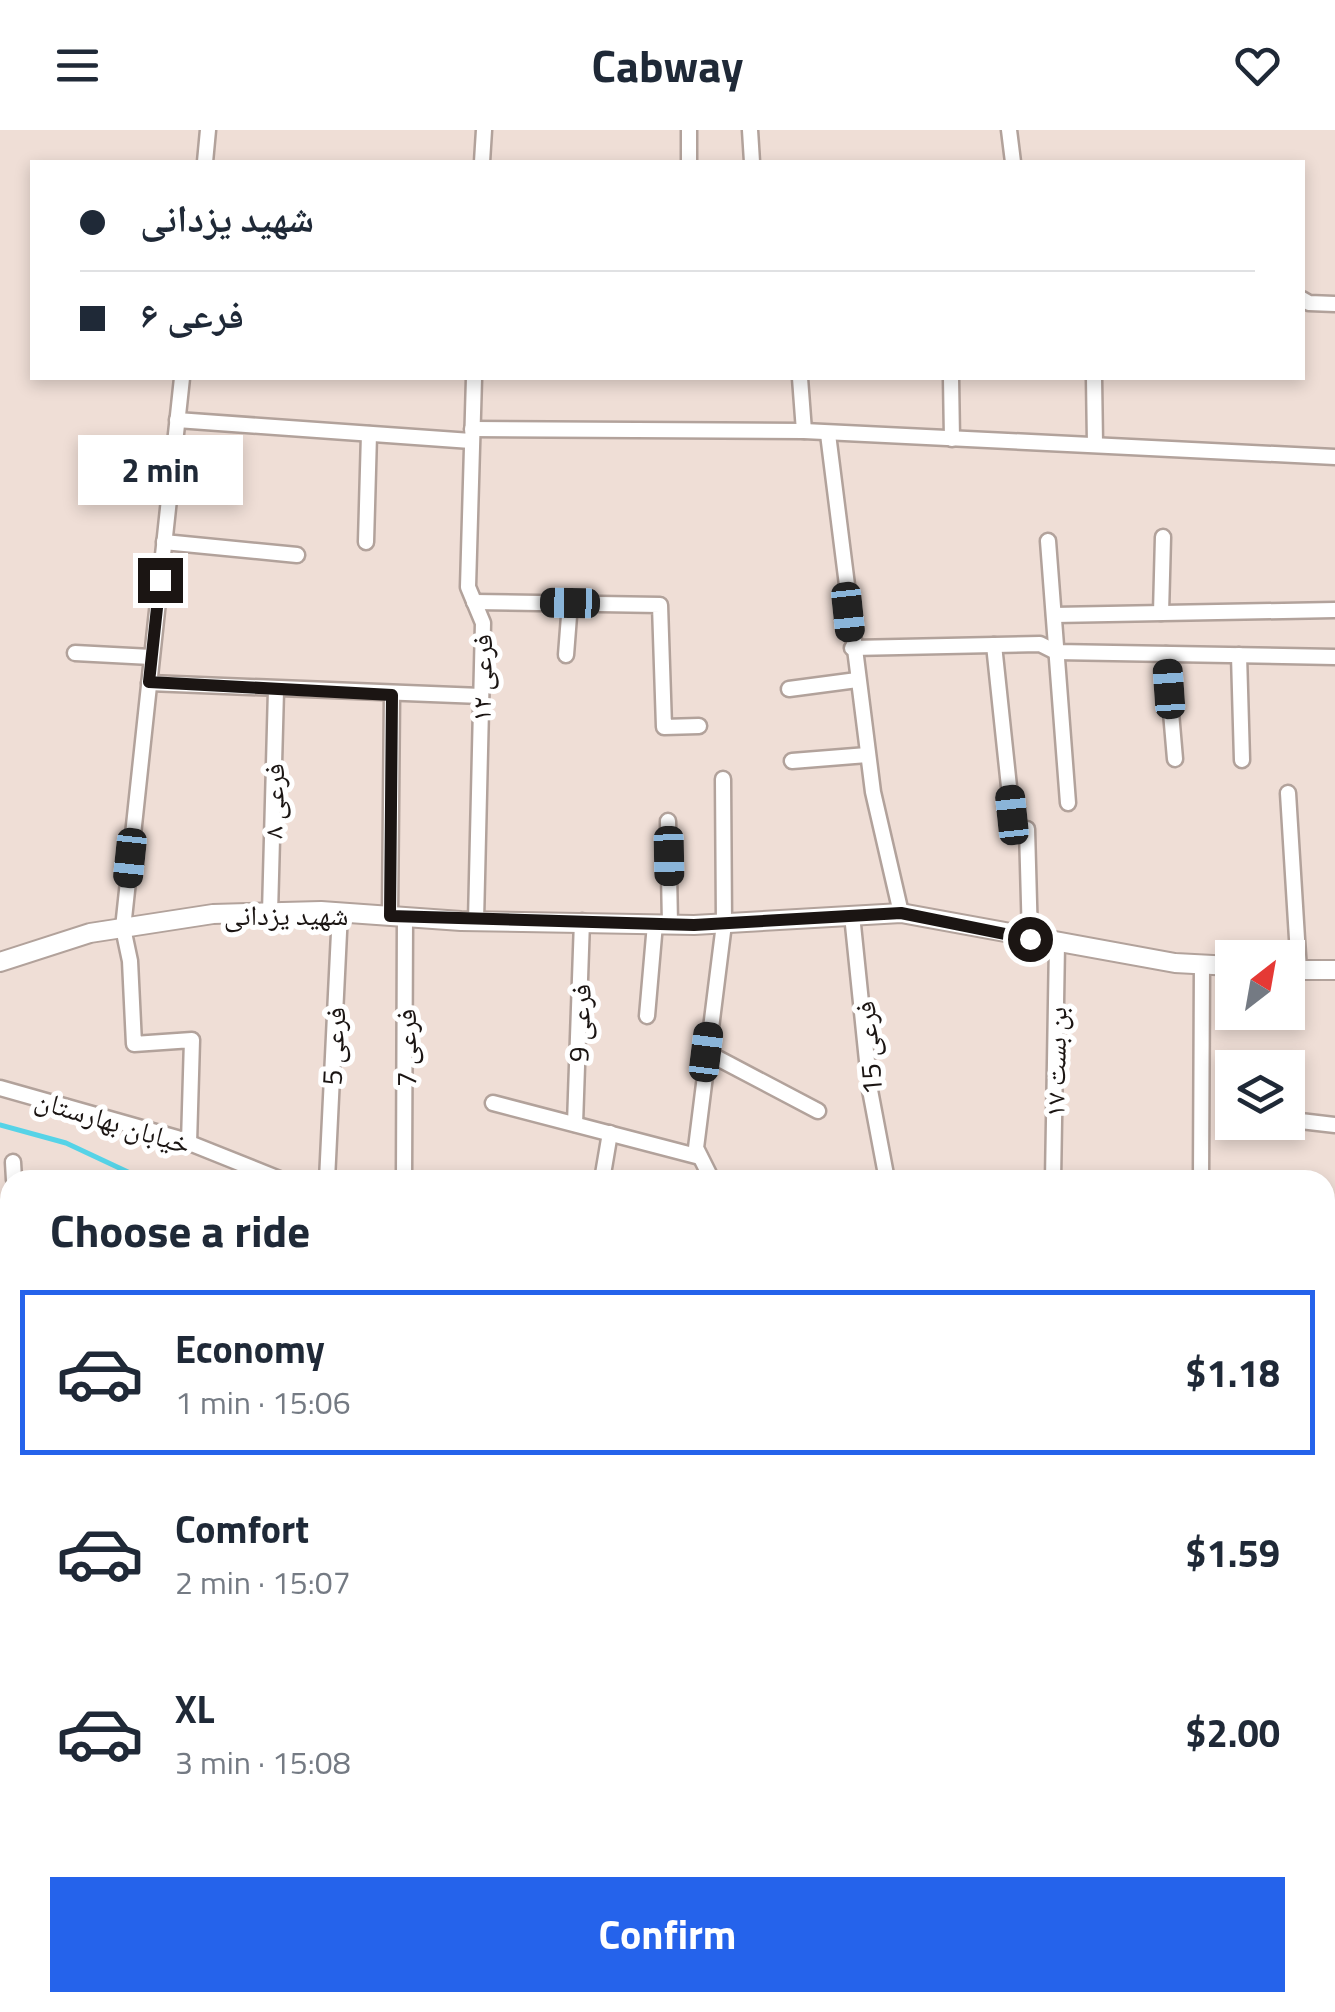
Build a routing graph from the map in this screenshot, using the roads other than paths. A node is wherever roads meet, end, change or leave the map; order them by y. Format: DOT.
graph roads {
  1 [pos="208,130"];
  2 [pos="484,130"];
  3 [pos="689,130"];
  4 [pos="750,130"];
  5 [pos="1009,130"];
  6 [pos="204,160"];
  7 [pos="482,160"];
  8 [pos="689,160"];
  9 [pos="752,160"];
  10 [pos="1013,160"];
  11 [pos="1305,302"];
  12 [pos="1335,304"];
  13 [pos="182,380"];
  14 [pos="474,380"];
  15 [pos="800,380"];
  16 [pos="952,380"];
  17 [pos="1094,380"];
  18 [pos="177,420"];
  19 [pos="804,431"];
  20 [pos="369,434"];
  21 [pos="828,434"];
  22 [pos="472,435"];
  23 [pos="952,439"];
  24 [pos="1094,444"];
  25 [pos="1335,456"];
  26 [pos="1163,537"];
  27 [pos="1048,541"];
  28 [pos="164,542"];
  29 [pos="366,542"];
  30 [pos="297,555"];
  31 [pos="474,602"];
  32 [pos="570,603"];
  33 [pos="1335,610"];
  34 [pos="1162,613"];
  35 [pos="1054,615"];
  36 [pos="994,645"];
  37 [pos="852,648"];
  38 [pos="1056,652"];
  39 [pos="75,653"];
  40 [pos="1166,654"];
  41 [pos="566,655"];
  42 [pos="1239,655"];
  43 [pos="152,657"];
  44 [pos="1335,657"];
  45 [pos="856,680"];
  46 [pos="149,682"];
  47 [pos="276,690"];
  48 [pos="788,690"];
  49 [pos="392,695"];
  50 [pos="481,696"];
  51 [pos="700,726"];
  52 [pos="867,755"];
  53 [pos="1175,759"];
  54 [pos="1242,760"];
  55 [pos="792,761"];
  56 [pos="724,779"];
  57 [pos="1288,793"];
  58 [pos="1068,803"];
  59 [pos="1012,815"];
  60 [pos="668,821"];
  61 [pos="1027,829"];
  62 [pos="270,912"];
  63 [pos="340,912"];
  64 [pos="901,913"];
  65 [pos="852,915"];
  66 [pos="398,916"];
  67 [pos="476,921"];
  68 [pos="582,921"];
  69 [pos="663,924"];
  70 [pos="724,924"];
  71 [pos="122,928"];
  72 [pos="1030,939"];
  73 [pos="1292,940"];
  74 [pos="1056,944"];
  75 [pos="0,962"];
  76 [pos="1202,964"];
  77 [pos="1215,965"];
  78 [pos="1305,970"];
  79 [pos="1335,970"];
  80 [pos="647,1016"];
  81 [pos="706,1052"];
  82 [pos="0,1088"];
  83 [pos="493,1102"];
  84 [pos="818,1110"];
  85 [pos="1305,1122"];
  86 [pos="575,1124"];
  87 [pos="1335,1125"];
  88 [pos="610,1134"];
  89 [pos="189,1143"];
  90 [pos="700,1157"];
  91 [pos="13,1162"];
  92 [pos="13,1170"];
  93 [pos="257,1170"];
  94 [pos="327,1170"];
  95 [pos="404,1170"];
  96 [pos="604,1170"];
  97 [pos="707,1170"];
  98 [pos="885,1170"];
  99 [pos="1053,1170"];
  100 [pos="1202,1170"];
  1 -- 6 [label="street"];
  2 -- 7 [label="street"];
  3 -- 8 [label="street"];
  4 -- 9 [label="street"];
  5 -- 10 [label="street"];
  11 -- 12 [label="street"];
  13 -- 18 [label="street"];
  14 -- 22 [label="street, فرعی ۱۲"];
  15 -- 19 [label="street"];
  16 -- 23 [label="street"];
  17 -- 24 [label="street"];
  18 -- 20 [label="street"];
  18 -- 28 [label="street"];
  19 -- 21 [label="street"];
  19 -- 22 [label="street"];
  20 -- 22 [label="street"];
  20 -- 29 [label="street"];
  21 -- 23 [label="street"];
  21 -- 37 [label="street"];
  22 -- 31 [label="street, فرعی ۱۲"];
  23 -- 24 [label="street"];
  24 -- 25 [label="street"];
  26 -- 34 [label="street"];
  27 -- 35 [label="street"];
  28 -- 30 [label="street"];
  28 -- 43 [label="street"];
  31 -- 32 [label="street"];
  31 -- 50 [label="street, فرعی ۱۲"];
  32 -- 41 [label="street"];
  32 -- 51 [label="street"];
  33 -- 34 [label="street"];
  34 -- 35 [label="street"];
  35 -- 38 [label="street"];
  36 -- 37 [label="street"];
  36 -- 38 [label="street"];
  36 -- 59 [label="street"];
  37 -- 45 [label="street"];
  38 -- 40 [label="street"];
  38 -- 58 [label="street"];
  39 -- 43 [label="street"];
  40 -- 42 [label="street"];
  40 -- 53 [label="street"];
  42 -- 44 [label="street"];
  42 -- 54 [label="street"];
  43 -- 46 [label="street"];
  45 -- 48 [label="street"];
  45 -- 52 [label="street"];
  46 -- 47 [label="street"];
  46 -- 71 [label="street"];
  47 -- 49 [label="street"];
  47 -- 62 [label="street, فرعی ۸"];
  49 -- 50 [label="street"];
  49 -- 66 [label="street, فرعی 7"];
  50 -- 67 [label="street, فرعی ۱۲"];
  52 -- 55 [label="street"];
  52 -- 64 [label="street"];
  56 -- 70 [label="street"];
  57 -- 73 [label="street"];
  60 -- 69 [label="street"];
  61 -- 72 [label="street"];
  62 -- 63 [label="street, شهید یزدانی"];
  62 -- 71 [label="street, شهید یزدانی"];
  63 -- 66 [label="street, شهید یزدانی"];
  63 -- 94 [label="street, فرعی 5"];
  64 -- 65 [label="street, شهید یزدانی"];
  64 -- 72 [label="street, شهید یزدانی"];
  65 -- 70 [label="street, شهید یزدانی"];
  65 -- 98 [label="street, فرعی 15"];
  66 -- 67 [label="street, شهید یزدانی"];
  66 -- 95 [label="street, فرعی 7"];
  67 -- 68 [label="street, شهید یزدانی"];
  68 -- 69 [label="street, شهید یزدانی"];
  68 -- 86 [label="street, فرعی 9"];
  69 -- 70 [label="street, شهید یزدانی"];
  69 -- 80 [label="street"];
  70 -- 81 [label="street"];
  71 -- 75 [label="street, شهید یزدانی"];
  71 -- 89 [label="street"];
  72 -- 74 [label="street, شهید یزدانی"];
  74 -- 76 [label="street, شهید یزدانی"];
  74 -- 99 [label="street, بن بست ۱۷"];
  76 -- 77 [label="street, شهید یزدانی"];
  76 -- 100 [label="street"];
  78 -- 79 [label="street"];
  81 -- 84 [label="street"];
  81 -- 90 [label="street"];
  82 -- 89 [label="street, خیابان بهارستان"];
  83 -- 86 [label="street"];
  85 -- 87 [label="street"];
  86 -- 88 [label="street"];
  88 -- 90 [label="street"];
  88 -- 96 [label="street"];
  89 -- 93 [label="street, خیابان بهارستان"];
  90 -- 97 [label="street"];
  91 -- 92 [label="street"];
}
